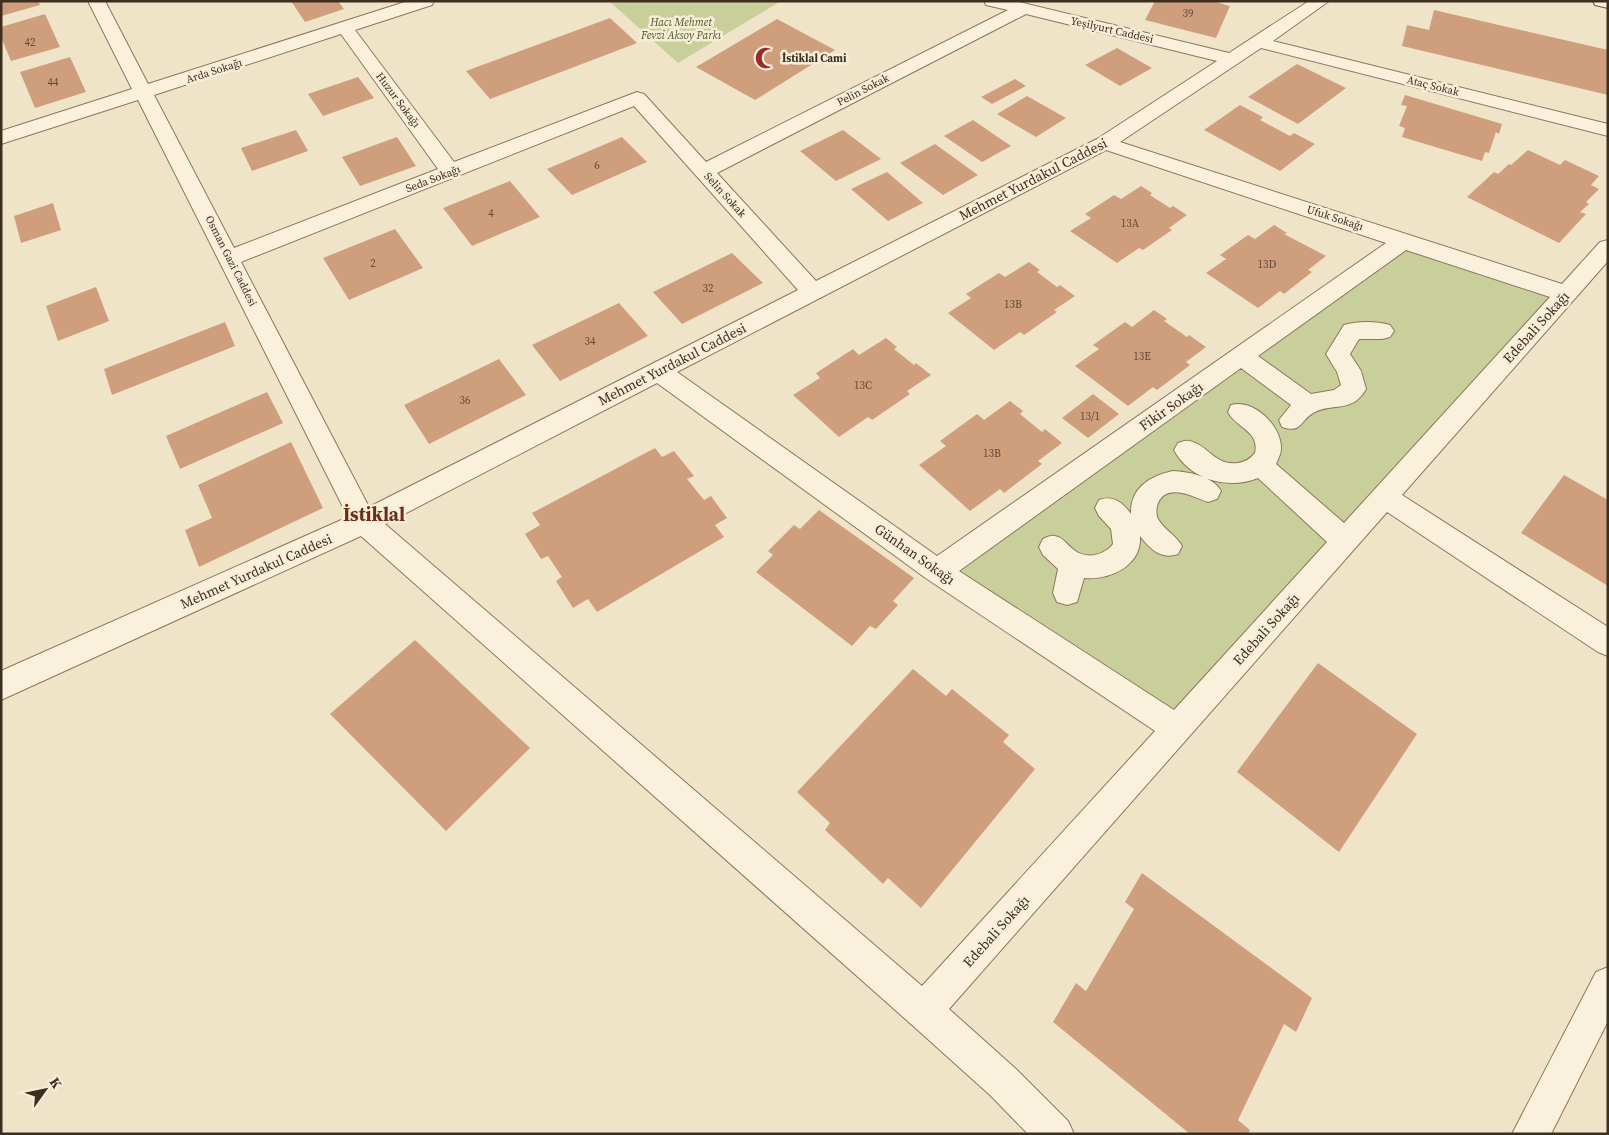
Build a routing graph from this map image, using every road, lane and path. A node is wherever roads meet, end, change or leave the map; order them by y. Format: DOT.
graph roads {
  1 [pos="426,1"];
  2 [pos="992,1"];
  3 [pos="1321,1"];
  4 [pos="1602,1"];
  5 [pos="1608,3"];
  6 [pos="104,4"];
  7 [pos="1023,9"];
  8 [pos="345,28"];
  9 [pos="1257,42"];
  10 [pos="1232,59"];
  11 [pos="145,93"];
  12 [pos="636,98"];
  13 [pos="1608,130"];
  14 [pos="1,138"];
  15 [pos="1104,143"];
  16 [pos="451,172"];
  17 [pos="703,172"];
  18 [pos="1405,240"];
  19 [pos="229,258"];
  20 [pos="1603,261"];
  21 [pos="813,292"];
  22 [pos="1566,294"];
  23 [pos="1382,331"];
  24 [pos="1241,356"];
  25 [pos="658,371"];
  26 [pos="1240,412"];
  27 [pos="1187,450"];
  28 [pos="1260,465"];
  29 [pos="1216,489"];
  30 [pos="1384,497"];
  31 [pos="1125,518"];
  32 [pos="364,522"];
  33 [pos="1345,541"];
  34 [pos="1168,546"];
  35 [pos="937,571"];
  36 [pos="1067,593"];
  37 [pos="1608,643"];
  38 [pos="1,686"];
  39 [pos="1177,729"];
  40 [pos="1608,984"];
  41 [pos="924,1011"];
  42 [pos="1055,1134"];
  43 [pos="1531,1134"];
  1 -- 8 [label="street, Arda Sokağı"];
  2 -- 7 [label="street, Yeşilyurt Caddesi"];
  3 -- 9 [label="street, Mehmet Yurdakul Caddesi"];
  4 -- 5 [label="street"];
  6 -- 11 [label="street, Osman Gazi Caddesi"];
  7 -- 10 [label="street, Yeşilyurt Caddesi"];
  7 -- 17 [label="street, Pelin Sokak"];
  8 -- 11 [label="street, Arda Sokağı"];
  8 -- 16 [label="street, Huzur Sokağı"];
  9 -- 10 [label="street, Mehmet Yurdakul Caddesi"];
  9 -- 13 [label="street, Ataç Sokak"];
  10 -- 15 [label="street, Mehmet Yurdakul Caddesi"];
  11 -- 14 [label="street, Arda Sokağı"];
  11 -- 19 [label="street, Osman Gazi Caddesi"];
  12 -- 16 [label="street, Seda Sokağı"];
  12 -- 17 [label="street, Selin Sokak"];
  15 -- 18 [label="street, Ufuk Sokağı"];
  15 -- 21 [label="street, Mehmet Yurdakul Caddesi"];
  16 -- 19 [label="street, Seda Sokağı"];
  17 -- 21 [label="street, Selin Sokak"];
  18 -- 22 [label="street, Ufuk Sokağı"];
  18 -- 24 [label="street, Fikir Sokağı"];
  19 -- 32 [label="street, Osman Gazi Caddesi"];
  20 -- 22 [label="street, Edebali Sokağı"];
  21 -- 25 [label="street, Mehmet Yurdakul Caddesi"];
  22 -- 30 [label="street, Edebali Sokağı"];
  23 -- 24 [label="street"];
  24 -- 35 [label="street, Fikir Sokağı"];
  25 -- 32 [label="street, Mehmet Yurdakul Caddesi"];
  25 -- 35 [label="street, Günhan Sokağı"];
  26 -- 28 [label="street"];
  27 -- 29 [label="street"];
  28 -- 29 [label="street"];
  28 -- 33 [label="street"];
  29 -- 31 [label="street"];
  30 -- 33 [label="street, Edebali Sokağı"];
  30 -- 37 [label="street"];
  31 -- 34 [label="street"];
  31 -- 36 [label="street"];
  32 -- 38 [label="street, Mehmet Yurdakul Caddesi"];
  32 -- 41 [label="street"];
  33 -- 39 [label="street, Edebali Sokağı"];
  35 -- 39 [label="street, Günhan Sokağı"];
  39 -- 41 [label="street, Edebali Sokağı"];
  40 -- 43 [label="street"];
  41 -- 42 [label="street"];
}
